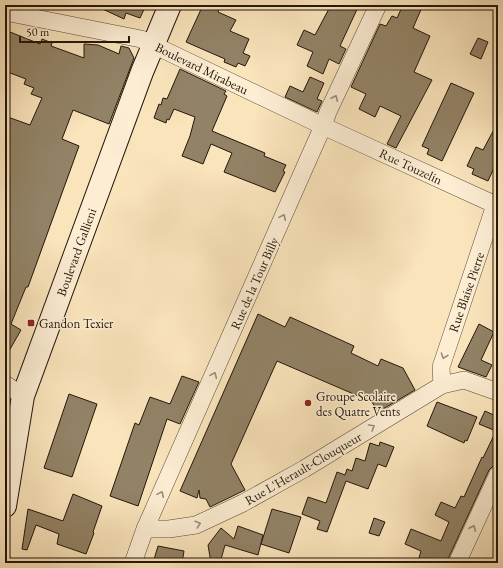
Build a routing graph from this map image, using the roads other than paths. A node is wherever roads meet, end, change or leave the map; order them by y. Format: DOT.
graph roads {
  1 [pos="170,5"];
  2 [pos="378,5"];
  3 [pos="5,12"];
  4 [pos="154,45"];
  5 [pos="323,126"];
  6 [pos="497,204"];
  7 [pos="5,384"];
  8 [pos="442,385"];
  9 [pos="498,392"];
  10 [pos="23,396"];
  11 [pos="498,474"];
  12 [pos="5,506"];
  13 [pos="145,529"];
  14 [pos="133,563"];
  15 [pos="457,563"];
  1 -- 4 [label="main road, Boulevard Gallieni"];
  5 -- 2 [label="street, Rue de la Tour Billy, one-way"];
  3 -- 4 [label="street, Boulevard Mirabeau"];
  4 -- 5 [label="street, Boulevard Mirabeau"];
  4 -- 10 [label="main road, Boulevard Gallieni"];
  5 -- 6 [label="street, Rue Touzelin"];
  13 -- 5 [label="street, Rue de la Tour Billy, one-way"];
  6 -- 8 [label="street, Rue Blaise Pierre, one-way"];
  7 -- 10 [label="street"];
  8 -- 9 [label="street, Rue L'Herault-Clouqueur"];
  13 -- 8 [label="street, Rue L'Herault-Clouqueur, one-way"];
  10 -- 12 [label="main road, Boulevard Gallieni"];
  15 -- 11 [label="street, one-way"];
  13 -- 14 [label="street, Rue de la Tour Billy"];
}
